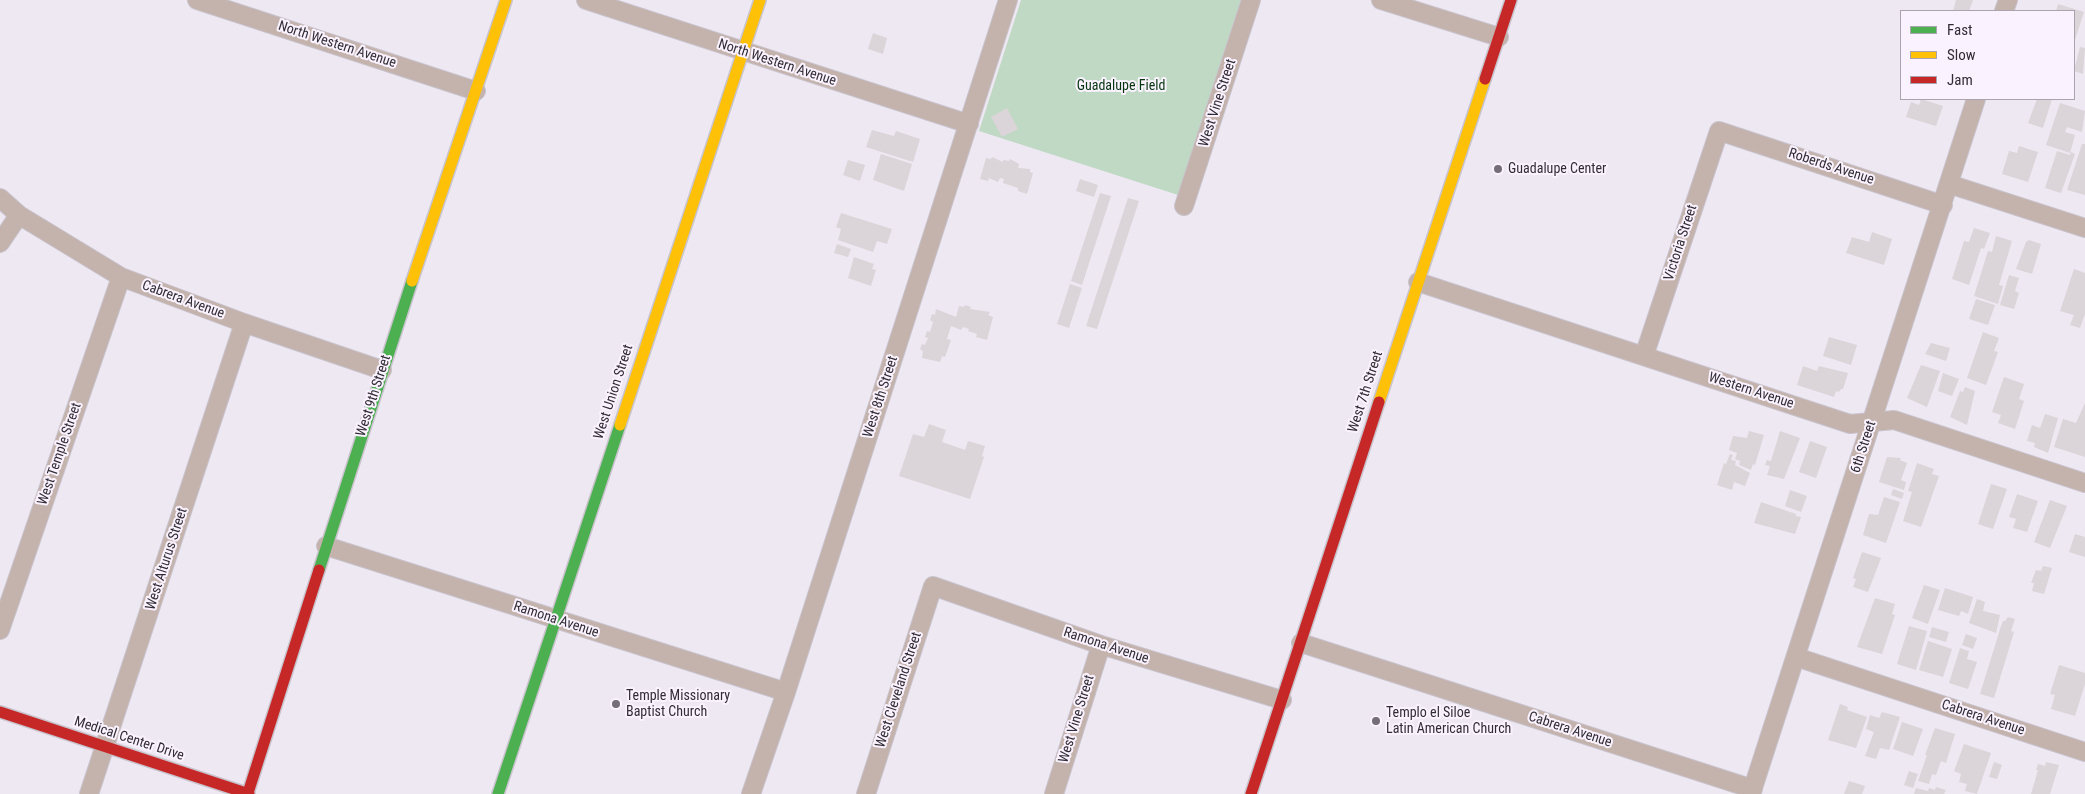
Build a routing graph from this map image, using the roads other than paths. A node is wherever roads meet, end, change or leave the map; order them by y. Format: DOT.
graph roads {
  1 [pos="197,0"];
  2 [pos="506,0"];
  3 [pos="586,0"];
  4 [pos="760,0"];
  5 [pos="1008,0"];
  6 [pos="1251,0"];
  7 [pos="1381,0"];
  8 [pos="1511,0"];
  9 [pos="1499,38"];
  10 [pos="743,52"];
  11 [pos="476,91"];
  12 [pos="1976,100"];
  13 [pos="969,124"];
  14 [pos="1719,131"];
  15 [pos="1949,184"];
  16 [pos="0,198"];
  17 [pos="1943,204"];
  18 [pos="1184,206"];
  19 [pos="19,215"];
  20 [pos="2085,228"];
  21 [pos="0,243"];
  22 [pos="121,277"];
  23 [pos="1418,282"];
  24 [pos="244,323"];
  25 [pos="1644,356"];
  26 [pos="382,370"];
  27 [pos="1872,422"];
  28 [pos="2085,482"];
  29 [pos="326,546"];
  30 [pos="933,586"];
  31 [pos="554,620"];
  32 [pos="0,630"];
  33 [pos="1300,643"];
  34 [pos="1101,645"];
  35 [pos="1796,657"];
  36 [pos="786,692"];
  37 [pos="1282,700"];
  38 [pos="0,712"];
  39 [pos="104,746"];
  40 [pos="2085,752"];
  41 [pos="1752,791"];
  42 [pos="89,794"];
  43 [pos="248,794"];
  44 [pos="498,794"];
  45 [pos="751,794"];
  46 [pos="866,794"];
  47 [pos="1054,794"];
  48 [pos="1251,794"];
  1 -- 11 [label="street, North Western Avenue"];
  2 -- 11 [label="street, West 9th Street"];
  3 -- 10 [label="street, North Western Avenue"];
  4 -- 10 [label="street, West Union Street"];
  5 -- 13 [label="street, West 8th Street"];
  6 -- 18 [label="street, West Vine Street"];
  7 -- 9 [label="street"];
  8 -- 9 [label="street, West 7th Street"];
  9 -- 23 [label="street, West 7th Street"];
  10 -- 13 [label="street, North Western Avenue"];
  10 -- 31 [label="street, West Union Street"];
  11 -- 26 [label="street, West 9th Street"];
  12 -- 15 [label="street, 6th Street"];
  13 -- 36 [label="street, West 8th Street"];
  14 -- 17 [label="street, Roberds Avenue"];
  14 -- 25 [label="street, Victoria Street"];
  15 -- 17 [label="street, 6th Street"];
  15 -- 20 [label="street"];
  16 -- 19 [label="street, Cabrera Avenue"];
  17 -- 27 [label="street, 6th Street"];
  19 -- 21 [label="street"];
  19 -- 22 [label="street, Cabrera Avenue"];
  22 -- 24 [label="street, Cabrera Avenue"];
  22 -- 32 [label="street, West Temple Street"];
  23 -- 25 [label="street, Western Avenue"];
  23 -- 33 [label="street, West 7th Street"];
  24 -- 26 [label="street, Cabrera Avenue"];
  24 -- 39 [label="street, West Alturus Street"];
  25 -- 27 [label="street, Western Avenue"];
  26 -- 29 [label="street, West 9th Street"];
  27 -- 28 [label="street, Western Avenue"];
  27 -- 35 [label="street, 6th Street"];
  29 -- 31 [label="street, Ramona Avenue"];
  29 -- 43 [label="street, West 9th Street"];
  30 -- 34 [label="street, Ramona Avenue"];
  30 -- 46 [label="street, West Cleveland Street"];
  31 -- 36 [label="street, Ramona Avenue"];
  31 -- 44 [label="street, West Union Street"];
  33 -- 37 [label="street, West 7th Street"];
  33 -- 41 [label="street, Cabrera Avenue"];
  34 -- 37 [label="street, Ramona Avenue"];
  34 -- 47 [label="street, West Vine Street"];
  35 -- 40 [label="street, Cabrera Avenue"];
  35 -- 41 [label="street, 6th Street"];
  36 -- 45 [label="street, West 8th Street"];
  37 -- 48 [label="street, West 7th Street"];
  38 -- 39 [label="street, Medical Center Drive"];
  39 -- 42 [label="street, West Alturus Street"];
  39 -- 43 [label="street, Medical Center Drive"];
}
